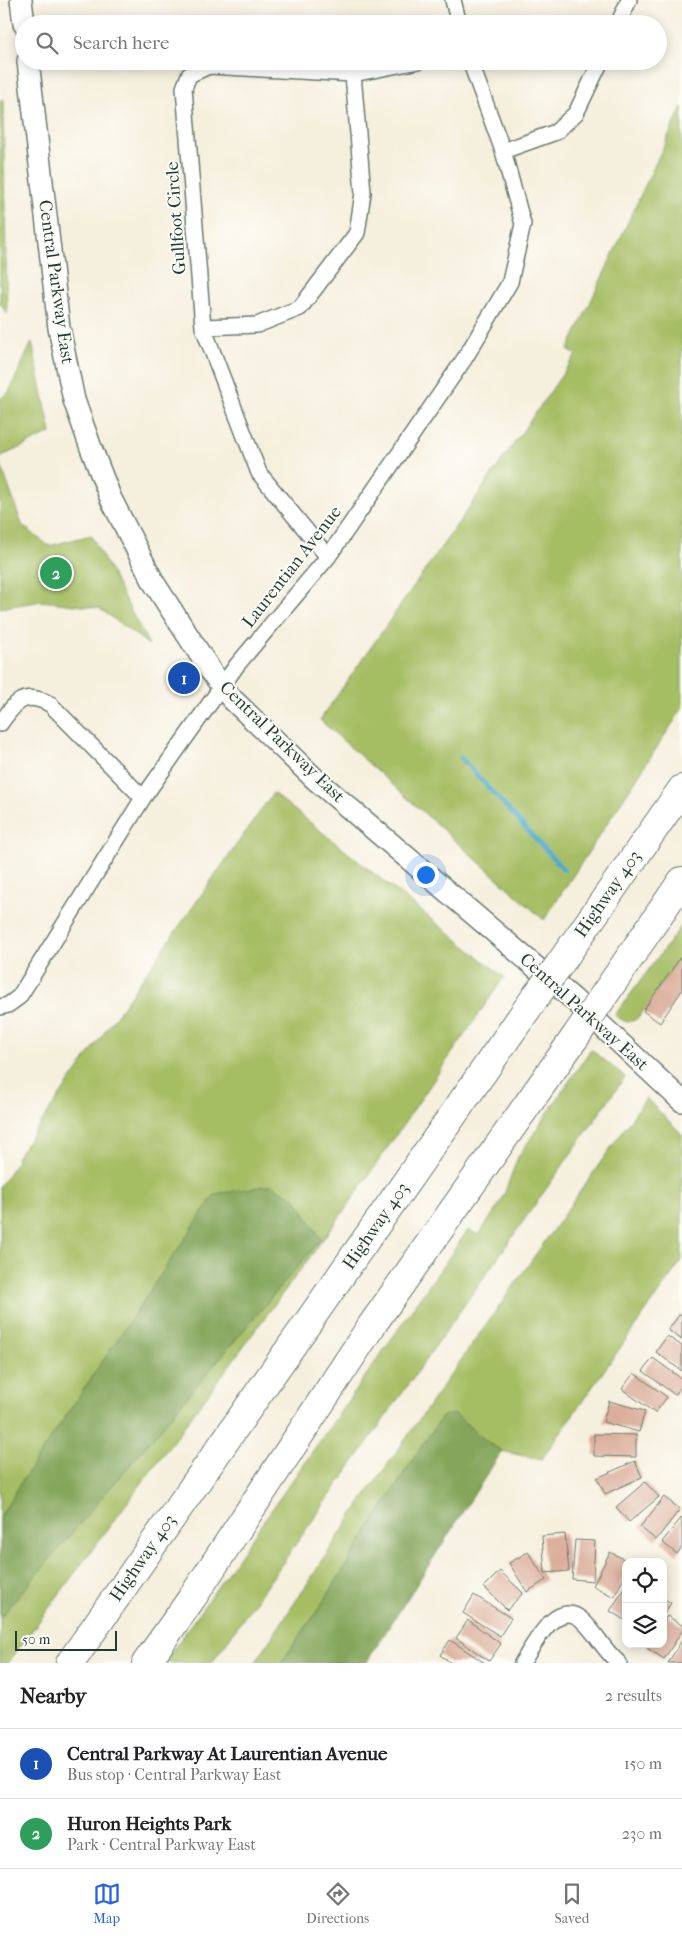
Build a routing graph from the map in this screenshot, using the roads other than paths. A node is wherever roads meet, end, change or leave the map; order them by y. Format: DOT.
graph roads {
  1 [pos="21,0"];
  2 [pos="453,0"];
  3 [pos="630,0"];
  4 [pos="23,15"];
  5 [pos="457,15"];
  6 [pos="622,15"];
  7 [pos="29,70"];
  8 [pos="200,70"];
  9 [pos="281,70"];
  10 [pos="373,70"];
  11 [pos="473,70"];
  12 [pos="597,70"];
  13 [pos="353,74"];
  14 [pos="503,151"];
  15 [pos="203,328"];
  16 [pos="328,557"];
  17 [pos="223,686"];
  18 [pos="0,724"];
  19 [pos="682,789"];
  20 [pos="143,798"];
  21 [pos="682,881"];
  22 [pos="0,1007"];
  23 [pos="682,1101"];
  24 [pos="70,1663"];
  25 [pos="146,1663"];
  26 [pos="522,1663"];
  27 [pos="619,1663"];
  1 -- 4 [label="street"];
  2 -- 5 [label="street"];
  3 -- 6 [label="street"];
  7 -- 17 [label="street, Central Parkway East"];
  8 -- 15 [label="street, Gullfoot Circle"];
  9 -- 13 [label="street, Gullfoot Circle"];
  10 -- 13 [label="street, Gullfoot Circle"];
  11 -- 14 [label="street, Laurentian Avenue"];
  12 -- 14 [label="street"];
  13 -- 15 [label="street"];
  14 -- 16 [label="street, Laurentian Avenue"];
  15 -- 16 [label="street, Gullfoot Circle"];
  16 -- 17 [label="street, Laurentian Avenue"];
  17 -- 20 [label="street, Laurentian Avenue"];
  17 -- 23 [label="street, Central Parkway East"];
  18 -- 20 [label="street"];
  19 -- 24 [label="highway, Highway 403, bridge"];
  20 -- 22 [label="street, Laurentian Avenue"];
  21 -- 25 [label="highway, bridge"];
  26 -- 27 [label="street"];
}
